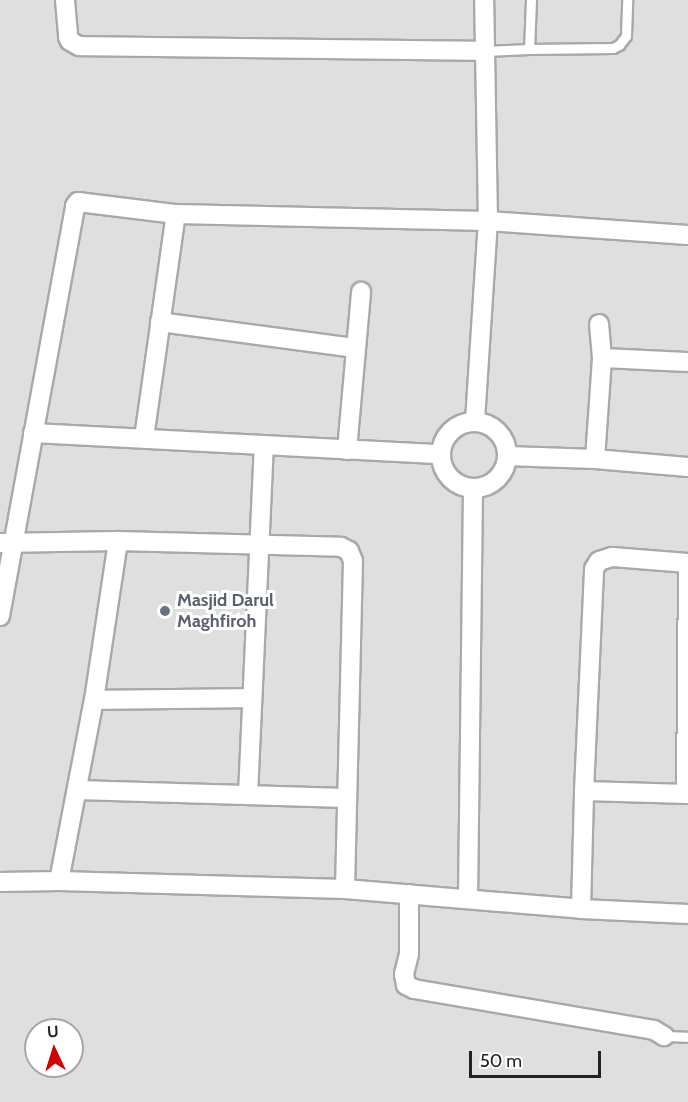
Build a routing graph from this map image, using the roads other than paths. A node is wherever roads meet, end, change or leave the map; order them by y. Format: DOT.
graph roads {
  1 [pos="65,0"];
  2 [pos="484,0"];
  3 [pos="531,0"];
  4 [pos="627,0"];
  5 [pos="529,49"];
  6 [pos="485,51"];
  7 [pos="176,214"];
  8 [pos="488,221"];
  9 [pos="688,235"];
  10 [pos="361,292"];
  11 [pos="160,322"];
  12 [pos="599,324"];
  13 [pos="354,348"];
  14 [pos="602,358"];
  15 [pos="688,362"];
  16 [pos="475,421"];
  17 [pos="33,433"];
  18 [pos="144,438"];
  19 [pos="264,446"];
  20 [pos="347,450"];
  21 [pos="441,454"];
  22 [pos="508,456"];
  23 [pos="595,459"];
  24 [pos="688,467"];
  25 [pos="473,489"];
  26 [pos="118,541"];
  27 [pos="7,543"];
  28 [pos="259,544"];
  29 [pos="688,563"];
  30 [pos="0,616"];
  31 [pos="252,698"];
  32 [pos="94,700"];
  33 [pos="77,790"];
  34 [pos="584,791"];
  35 [pos="687,794"];
  36 [pos="248,795"];
  37 [pos="346,798"];
  38 [pos="59,881"];
  39 [pos="0,882"];
  40 [pos="345,889"];
  41 [pos="410,894"];
  42 [pos="468,899"];
  43 [pos="581,909"];
  44 [pos="688,914"];
  45 [pos="664,1036"];
  46 [pos="688,1037"];
  1 -- 6 [label="street"];
  2 -- 6 [label="street"];
  3 -- 5 [label="lane"];
  4 -- 5 [label="lane"];
  5 -- 6 [label="lane"];
  6 -- 8 [label="street"];
  7 -- 8 [label="street"];
  7 -- 11 [label="street"];
  7 -- 17 [label="street"];
  8 -- 9 [label="street"];
  8 -- 16 [label="street"];
  10 -- 13 [label="street"];
  11 -- 13 [label="street"];
  11 -- 18 [label="street"];
  12 -- 14 [label="street"];
  13 -- 20 [label="street"];
  14 -- 15 [label="street"];
  14 -- 23 [label="street"];
  16 -- 21 [label="street"];
  16 -- 22 [label="street"];
  17 -- 18 [label="street"];
  17 -- 27 [label="street"];
  18 -- 19 [label="street"];
  19 -- 20 [label="street"];
  19 -- 28 [label="street"];
  20 -- 21 [label="street"];
  21 -- 25 [label="street"];
  22 -- 23 [label="street"];
  22 -- 25 [label="street"];
  23 -- 24 [label="street"];
  25 -- 42 [label="street"];
  26 -- 27 [label="street"];
  26 -- 28 [label="street"];
  26 -- 32 [label="street"];
  27 -- 30 [label="street"];
  28 -- 31 [label="street"];
  28 -- 37 [label="street"];
  29 -- 34 [label="street"];
  29 -- 35 [label="street"];
  31 -- 32 [label="street"];
  31 -- 36 [label="street"];
  32 -- 33 [label="street"];
  33 -- 36 [label="street"];
  33 -- 38 [label="street"];
  34 -- 35 [label="street"];
  34 -- 43 [label="street"];
  36 -- 37 [label="street"];
  37 -- 40 [label="street"];
  38 -- 39 [label="street"];
  38 -- 40 [label="street"];
  40 -- 41 [label="street"];
  41 -- 42 [label="street"];
  41 -- 45 [label="street"];
  42 -- 43 [label="street"];
  43 -- 44 [label="street"];
  45 -- 46 [label="lane"];
}
